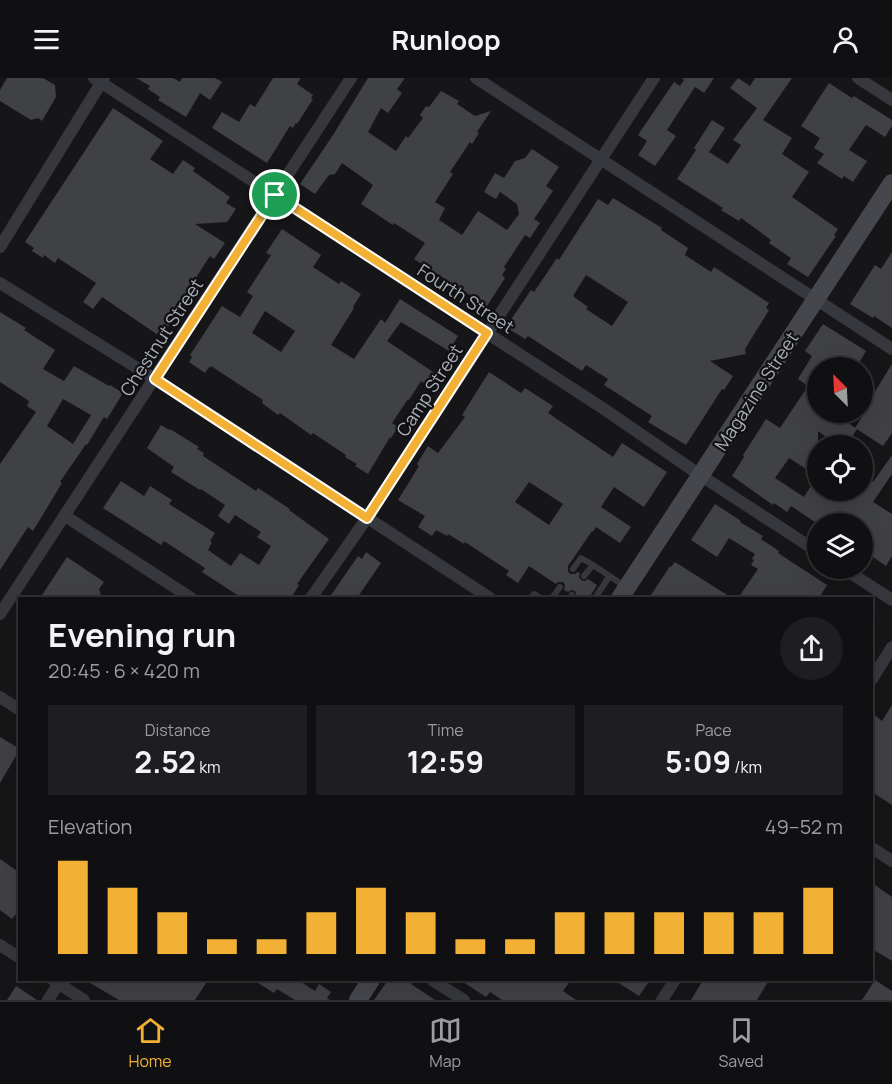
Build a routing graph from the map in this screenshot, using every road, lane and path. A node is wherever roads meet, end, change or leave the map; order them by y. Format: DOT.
graph roads {
  1 [pos="351,78"];
  2 [pos="476,78"];
  3 [pos="654,78"];
  4 [pos="858,78"];
  5 [pos="100,80"];
  6 [pos="892,100"];
  7 [pos="601,159"];
  8 [pos="892,183"];
  9 [pos="275,195"];
  10 [pos="0,247"];
  11 [pos="0,283"];
  12 [pos="816,299"];
  13 [pos="487,333"];
  14 [pos="892,349"];
  15 [pos="155,379"];
  16 [pos="700,475"];
  17 [pos="65,516"];
  18 [pos="367,518"];
  19 [pos="807,545"];
  20 [pos="593,565"];
  21 [pos="573,569"];
  22 [pos="585,576"];
  23 [pos="609,577"];
  24 [pos="860,579"];
  25 [pos="560,587"];
  26 [pos="623,593"];
  27 [pos="189,597"];
  28 [pos="312,597"];
  29 [pos="486,597"];
  30 [pos="553,597"];
  31 [pos="596,597"];
  32 [pos="892,600"];
  33 [pos="0,614"];
  34 [pos="892,647"];
  35 [pos="873,677"];
  36 [pos="0,697"];
  37 [pos="18,709"];
  38 [pos="873,849"];
  39 [pos="892,861"];
  40 [pos="0,945"];
  41 [pos="18,957"];
  42 [pos="58,981"];
  43 [pos="370,981"];
  44 [pos="434,981"];
  45 [pos="674,981"];
  46 [pos="48,1000"];
  47 [pos="84,1000"];
  48 [pos="358,1000"];
  49 [pos="464,1000"];
  50 [pos="662,1000"];
  1 -- 9 [label="street, Chestnut Street"];
  2 -- 7 [label="street"];
  3 -- 7 [label="street, Camp Street"];
  4 -- 6 [label="street"];
  5 -- 9 [label="street, Fourth Street"];
  5 -- 10 [label="street"];
  7 -- 12 [label="street"];
  7 -- 13 [label="street, Camp Street"];
  8 -- 12 [label="street, Magazine Street"];
  9 -- 13 [label="street, Fourth Street"];
  9 -- 15 [label="street, Chestnut Street"];
  11 -- 15 [label="street"];
  12 -- 14 [label="street"];
  12 -- 16 [label="street, Magazine Street"];
  13 -- 16 [label="street, Fourth Street"];
  13 -- 18 [label="street, Camp Street"];
  15 -- 17 [label="street, Chestnut Street"];
  15 -- 18 [label="street"];
  16 -- 19 [label="street, Fourth Street"];
  16 -- 26 [label="street, Magazine Street"];
  17 -- 27 [label="street"];
  17 -- 33 [label="street, Chestnut Street"];
  18 -- 28 [label="street, Camp Street"];
  18 -- 29 [label="street"];
  20 -- 21 [label="lane"];
  20 -- 22 [label="lane"];
  20 -- 23 [label="lane"];
  23 -- 26 [label="lane"];
  23 -- 31 [label="lane"];
  24 -- 32 [label="street"];
  25 -- 30 [label="lane"];
  34 -- 35 [label="street"];
  36 -- 37 [label="street"];
  38 -- 39 [label="street"];
  40 -- 41 [label="street"];
  42 -- 46 [label="street"];
  42 -- 47 [label="street"];
  43 -- 48 [label="street"];
  44 -- 49 [label="street"];
  45 -- 50 [label="street"];
}
